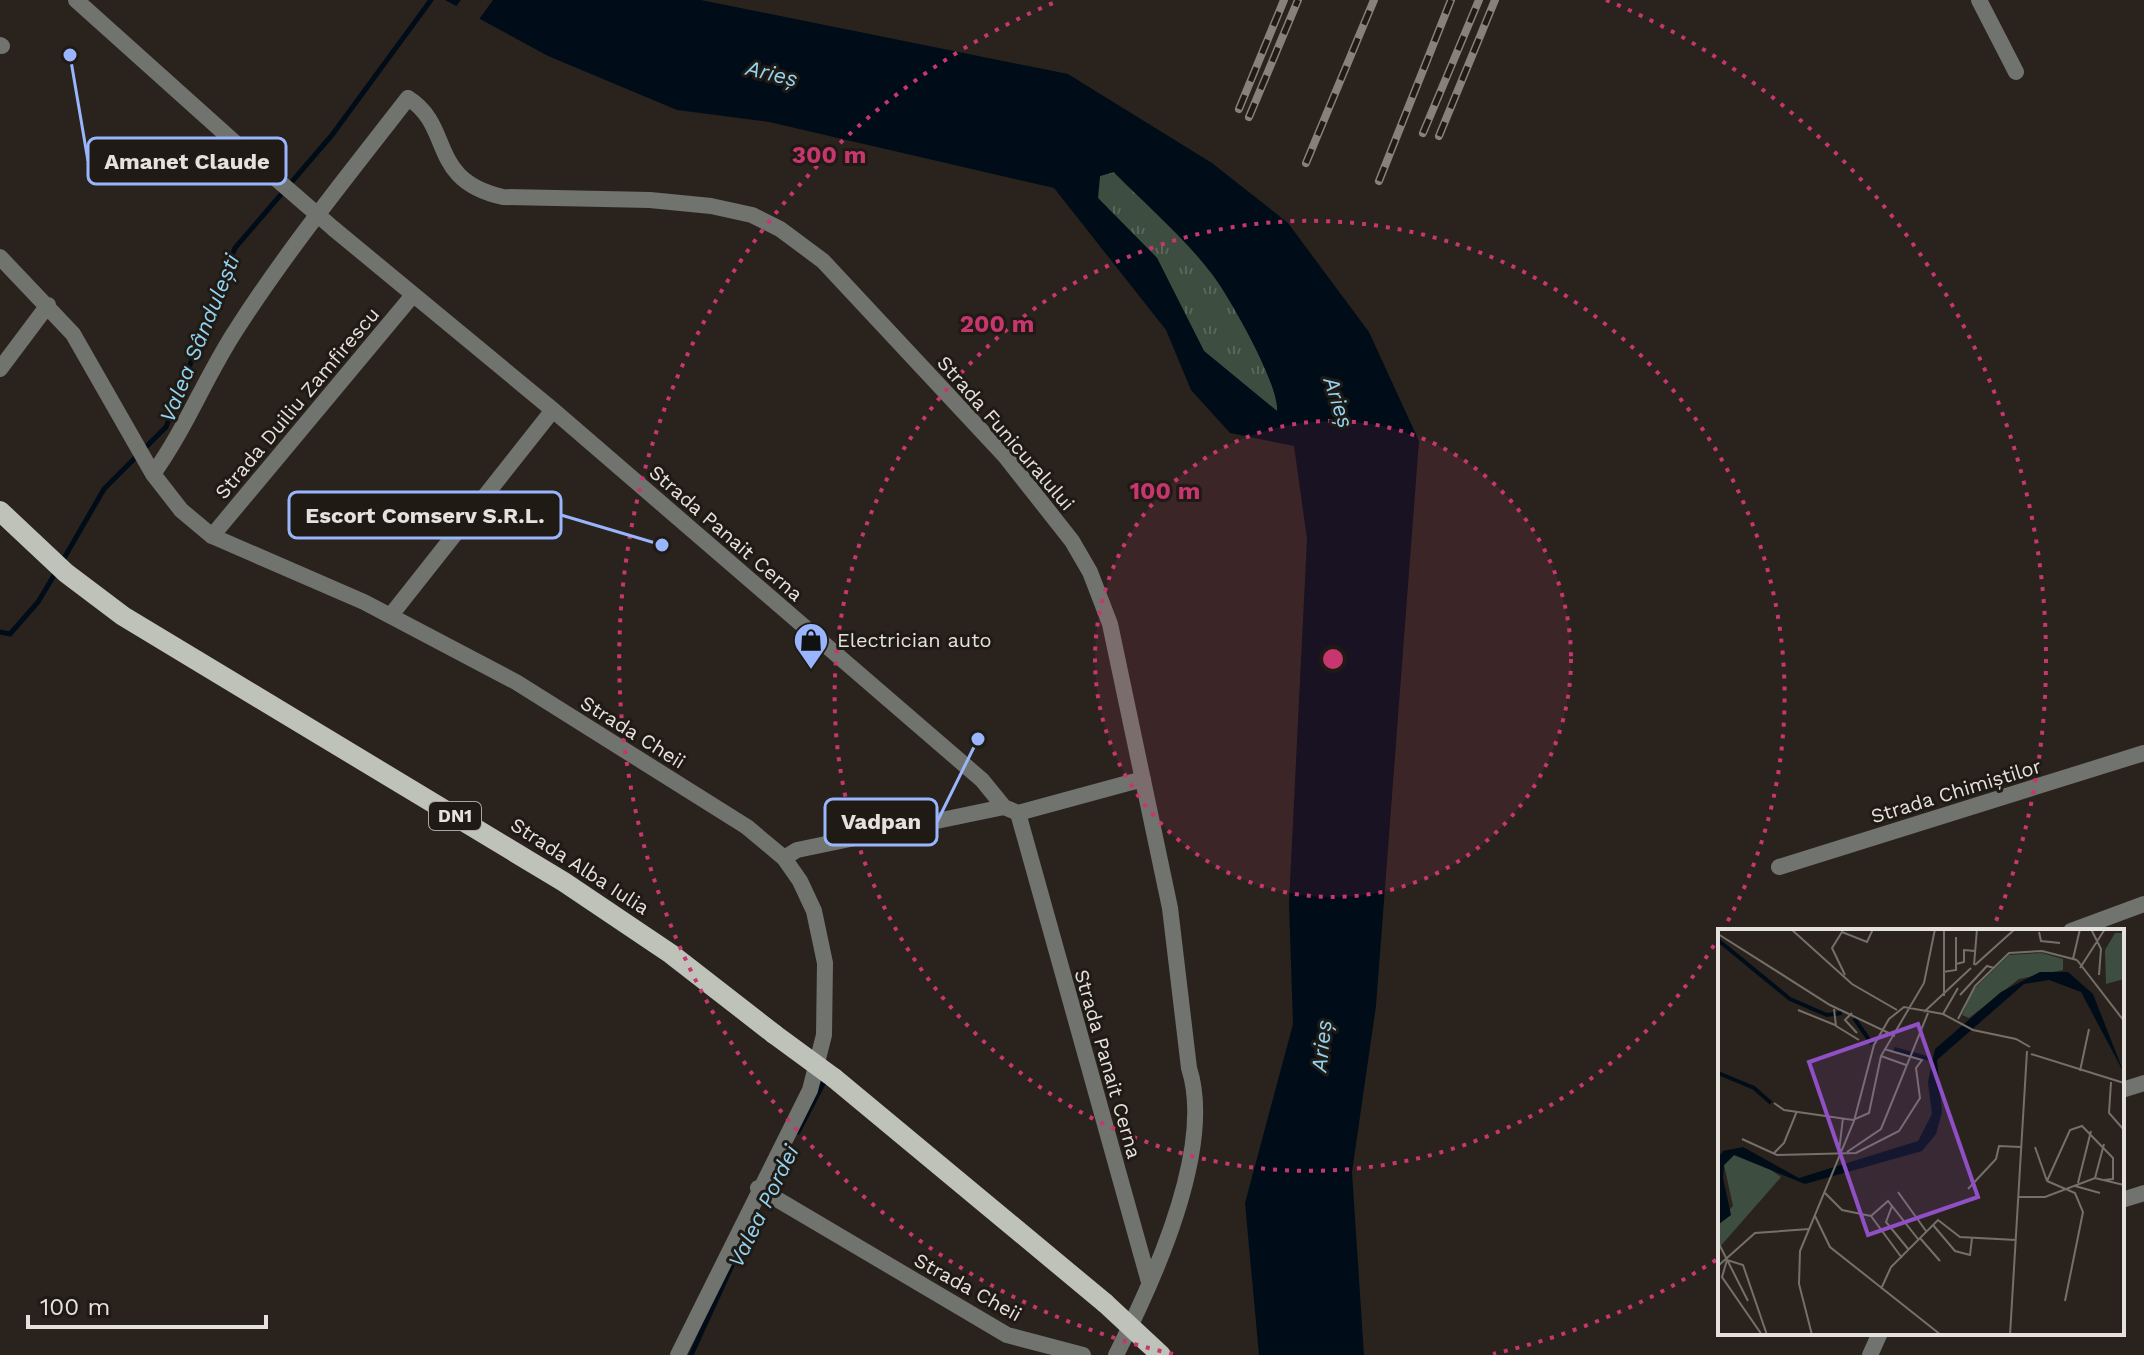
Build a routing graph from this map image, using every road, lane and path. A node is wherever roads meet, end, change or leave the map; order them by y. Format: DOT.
graph roads {
  1 [pos="76,0"];
  2 [pos="1979,0"];
  3 [pos="2016,72"];
  4 [pos="0,257"];
  5 [pos="413,295"];
  6 [pos="48,305"];
  7 [pos="0,369"];
  8 [pos="553,410"];
  9 [pos="150,468"];
  10 [pos="6,517"];
  11 [pos="212,536"];
  12 [pos="391,615"];
  13 [pos="2144,753"];
  14 [pos="1143,779"];
  15 [pos="1011,810"];
  16 [pos="784,858"];
  17 [pos="1779,867"];
  18 [pos="2144,904"];
  19 [pos="2076,929"];
  20 [pos="2144,1083"];
  21 [pos="2124,1089"];
  22 [pos="758,1188"];
  23 [pos="2144,1193"];
  24 [pos="2124,1199"];
  25 [pos="1149,1282"];
  26 [pos="1879,1335"];
  27 [pos="678,1355"];
  28 [pos="1083,1355"];
  29 [pos="1116,1355"];
  30 [pos="1161,1355"];
  31 [pos="1870,1355"];
  1 -- 5 [label="street, Strada Panait Cerna, bridge"];
  2 -- 3 [label="street"];
  4 -- 6 [label="street, Strada Cheii"];
  5 -- 8 [label="street, Strada Panait Cerna"];
  5 -- 11 [label="street, Strada Duiliu Zamfirescu"];
  6 -- 7 [label="street"];
  6 -- 9 [label="street, Strada Cheii"];
  8 -- 12 [label="street"];
  8 -- 15 [label="street, Strada Panait Cerna"];
  9 -- 11 [label="street, Strada Cheii"];
  9 -- 14 [label="street, Strada Funicuralului"];
  10 -- 30 [label="main road, Strada Alba Iulia / DN1, bridge"];
  11 -- 12 [label="street, Strada Cheii"];
  12 -- 16 [label="street, Strada Cheii"];
  13 -- 17 [label="street, Strada Chimiștilor"];
  14 -- 15 [label="street"];
  14 -- 25 [label="street, Strada Funicuralului"];
  15 -- 16 [label="street"];
  15 -- 25 [label="street, Strada Panait Cerna"];
  16 -- 22 [label="street, Strada Cheii"];
  18 -- 19 [label="street"];
  20 -- 21 [label="street"];
  22 -- 27 [label="street, Strada Cheii"];
  22 -- 28 [label="street, Strada Cheii"];
  23 -- 24 [label="street"];
  25 -- 29 [label="street, Strada Funicuralului"];
  26 -- 31 [label="street"];
}
